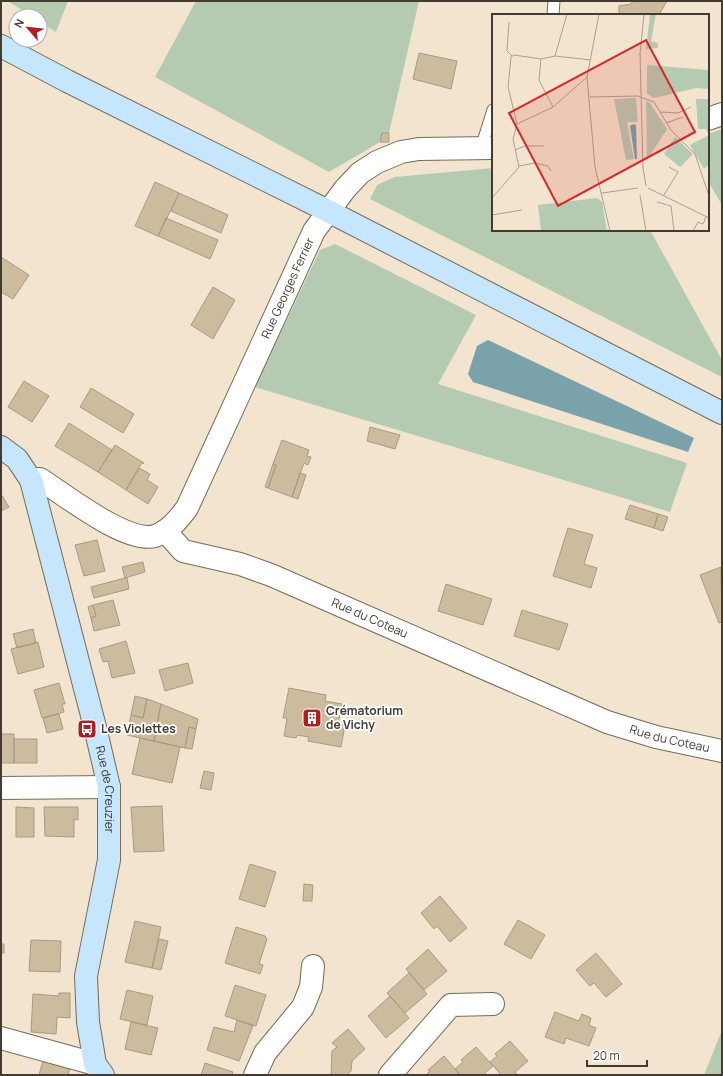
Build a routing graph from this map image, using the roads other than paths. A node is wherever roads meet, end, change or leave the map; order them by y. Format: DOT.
graph roads {
  1 [pos="554,1"];
  2 [pos="553,14"];
  3 [pos="1,46"];
  4 [pos="722,114"];
  5 [pos="492,116"];
  6 [pos="709,119"];
  7 [pos="487,148"];
  8 [pos="328,211"];
  9 [pos="722,413"];
  10 [pos="1,447"];
  11 [pos="31,480"];
  12 [pos="165,531"];
  13 [pos="722,751"];
  14 [pos="109,787"];
  15 [pos="1,788"];
  16 [pos="313,966"];
  17 [pos="493,1004"];
  18 [pos="1,1038"];
  19 [pos="99,1069"];
  20 [pos="255,1075"];
  21 [pos="390,1075"];
  1 -- 2 [label="lane"];
  3 -- 8 [label="street"];
  4 -- 6 [label="street"];
  5 -- 7 [label="lane"];
  7 -- 8 [label="street, Rue Georges Ferrier"];
  8 -- 9 [label="street"];
  8 -- 12 [label="street, Rue Georges Ferrier"];
  10 -- 11 [label="street, Rue de Creuzier"];
  11 -- 12 [label="street"];
  11 -- 14 [label="street, Rue de Creuzier"];
  12 -- 13 [label="street, Rue du Coteau"];
  14 -- 15 [label="street"];
  14 -- 19 [label="street, Rue de Creuzier"];
  16 -- 20 [label="street"];
  17 -- 21 [label="street"];
  18 -- 19 [label="street"];
}
